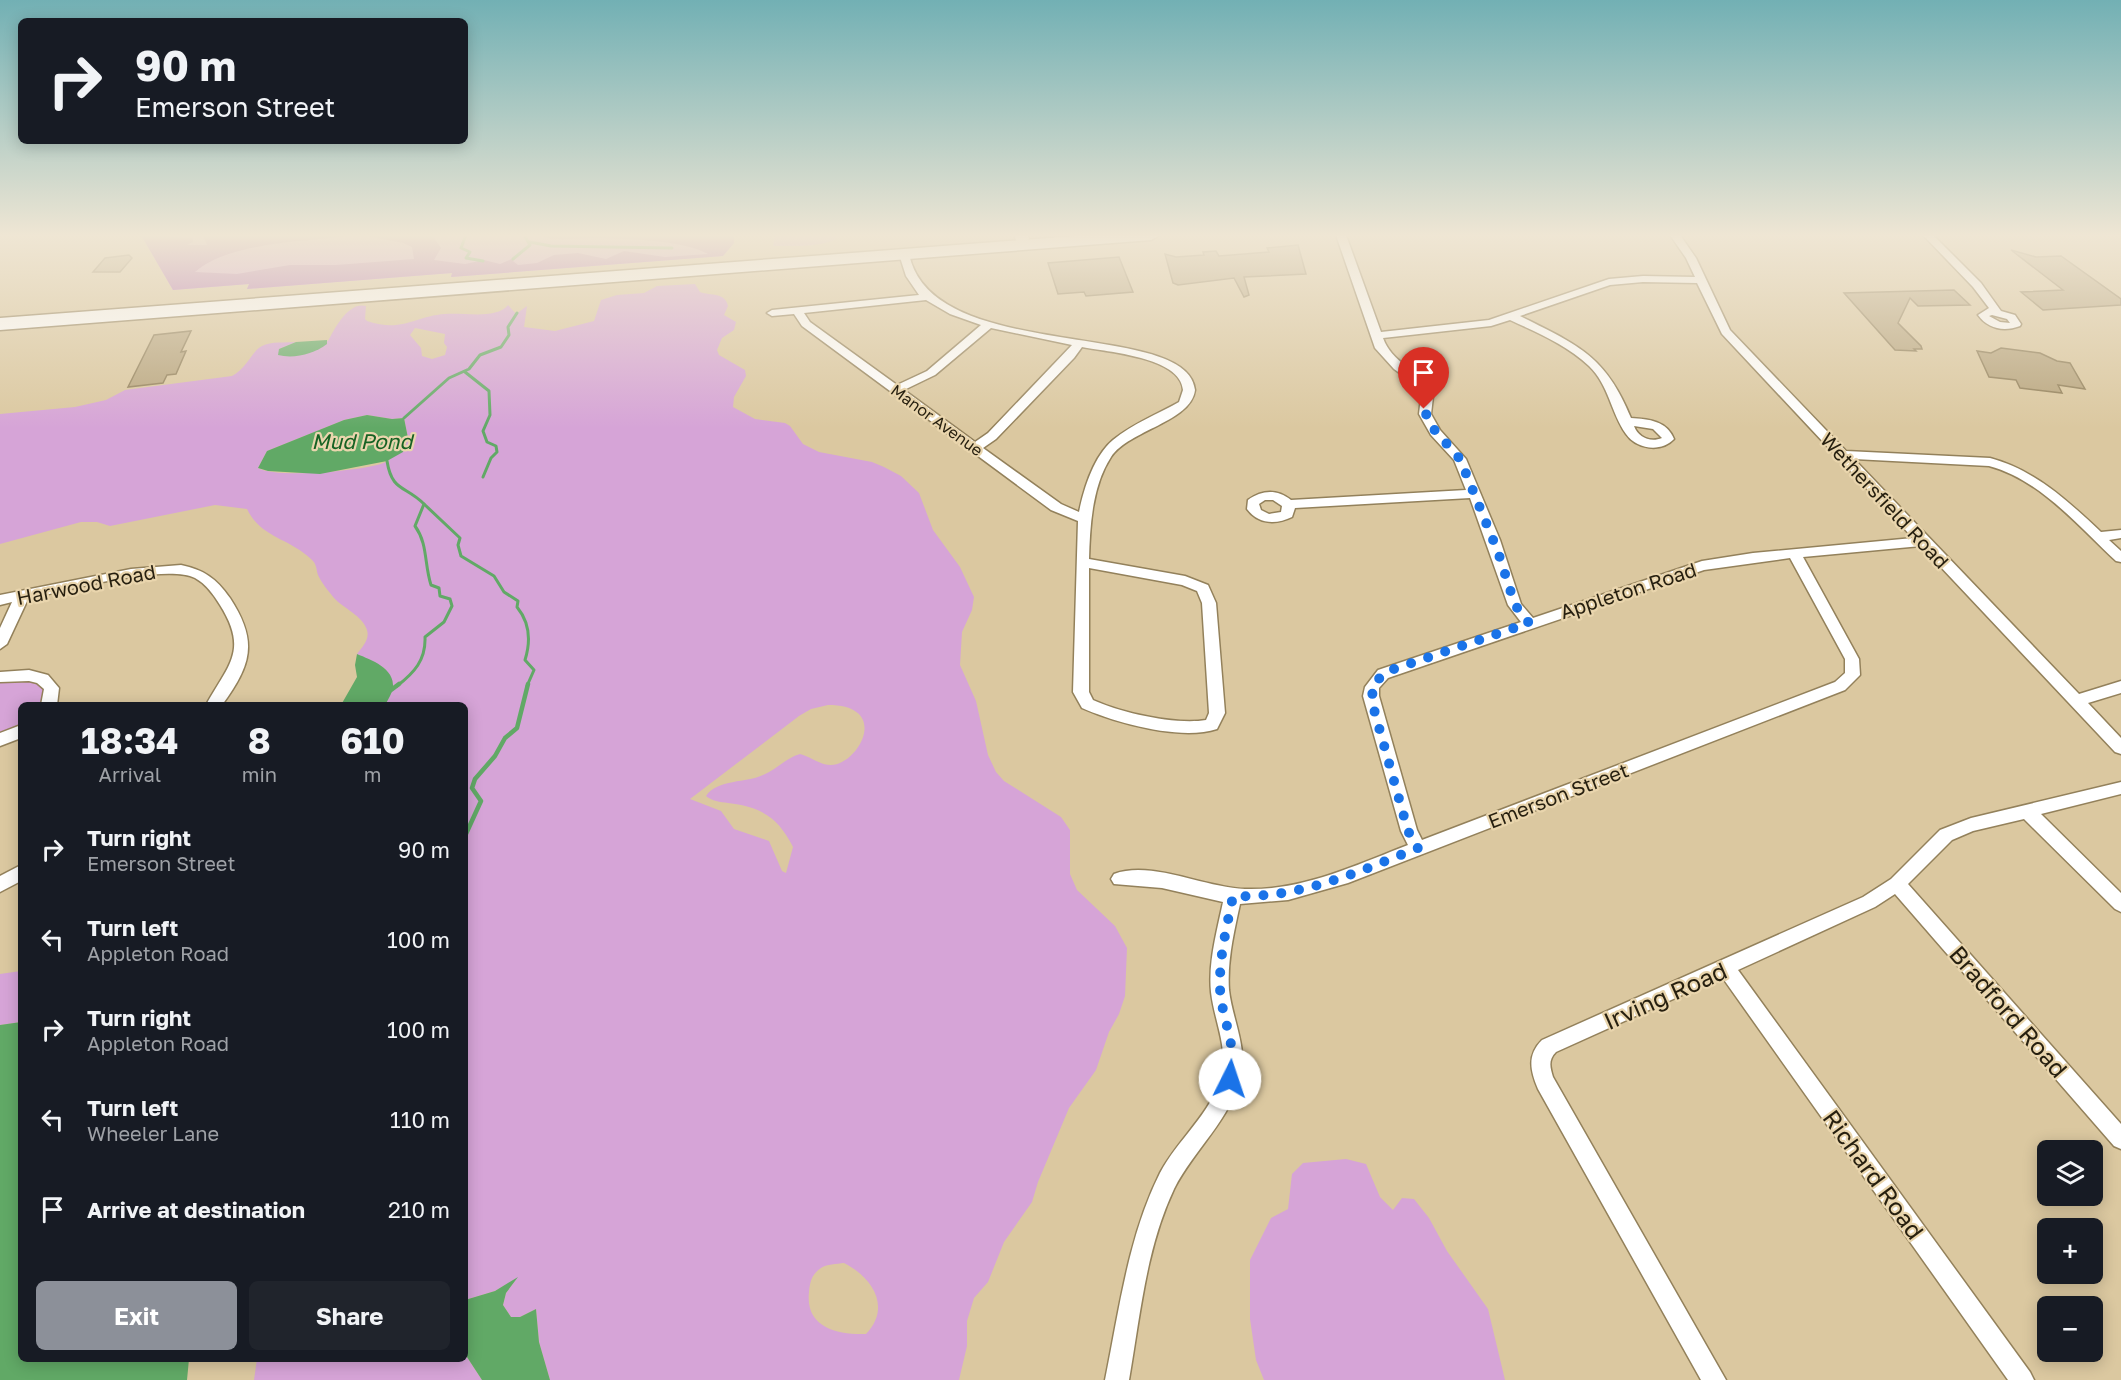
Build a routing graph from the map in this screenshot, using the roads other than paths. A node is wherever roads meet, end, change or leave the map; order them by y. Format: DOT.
graph roads {
  1 [pos="260,299"];
  2 [pos="281,299"];
  3 [pos="904,299"];
  4 [pos="932,299"];
  5 [pos="1363,299"];
  6 [pos="1557,299"];
  7 [pos="1710,299"];
  8 [pos="1988,299"];
  9 [pos="798,310"];
  10 [pos="1996,311"];
  11 [pos="94,313"];
  12 [pos="772,313"];
  13 [pos="0,317"];
  14 [pos="1513,317"];
  15 [pos="0,324"];
  16 [pos="989,324"];
  17 [pos="1376,336"];
  18 [pos="1079,343"];
  19 [pos="896,390"];
  20 [pos="1626,422"];
  21 [pos="975,448"];
  22 [pos="1843,455"];
  23 [pos="1473,494"];
  24 [pos="1288,504"];
  25 [pos="1084,519"];
  26 [pos="2121,534"];
  27 [pos="2097,537"];
  28 [pos="1924,541"];
  29 [pos="1794,553"];
  30 [pos="2121,558"];
  31 [pos="1084,563"];
  32 [pos="22,596"];
  33 [pos="0,600"];
  34 [pos="1529,623"];
  35 [pos="0,644"];
  36 [pos="0,677"];
  37 [pos="2121,687"];
  38 [pos="2076,701"];
  39 [pos="50,702"];
  40 [pos="216,702"];
  41 [pos="18,732"];
  42 [pos="0,740"];
  43 [pos="2121,748"];
  44 [pos="2121,788"];
  45 [pos="2027,811"];
  46 [pos="1418,848"];
  47 [pos="18,874"];
  48 [pos="1120,879"];
  49 [pos="1897,884"];
  50 [pos="0,885"];
  51 [pos="1233,896"];
  52 [pos="2121,904"];
  53 [pos="1726,968"];
  54 [pos="2121,1139"];
  55 [pos="1117,1380"];
  56 [pos="1714,1380"];
  57 [pos="2022,1380"];
  1 -- 11 [label="highway"];
  2 -- 11 [label="highway"];
  3 -- 9 [label="street"];
  4 -- 16 [label="street"];
  5 -- 17 [label="street"];
  6 -- 14 [label="street"];
  7 -- 22 [label="street, Wethersfield Road"];
  8 -- 10 [label="street"];
  9 -- 12 [label="street"];
  9 -- 19 [label="street, Manor Avenue"];
  11 -- 13 [label="highway"];
  11 -- 15 [label="highway"];
  14 -- 17 [label="street"];
  14 -- 20 [label="street"];
  16 -- 18 [label="street"];
  16 -- 19 [label="street"];
  17 -- 23 [label="street"];
  18 -- 21 [label="street"];
  18 -- 25 [label="street"];
  19 -- 21 [label="street, Manor Avenue"];
  21 -- 25 [label="street, Manor Avenue"];
  22 -- 27 [label="street"];
  22 -- 28 [label="street, Wethersfield Road"];
  23 -- 24 [label="street"];
  23 -- 34 [label="street"];
  25 -- 31 [label="street"];
  26 -- 27 [label="street"];
  27 -- 30 [label="street"];
  28 -- 29 [label="street, Appleton Road"];
  28 -- 38 [label="street, Wethersfield Road"];
  29 -- 34 [label="street, Appleton Road"];
  29 -- 46 [label="street, Emerson Street"];
  31 -- 31 [label="street"];
  32 -- 33 [label="street, Harwood Road"];
  32 -- 35 [label="street"];
  32 -- 40 [label="street, Harwood Road"];
  34 -- 46 [label="street, Appleton Road"];
  36 -- 39 [label="street"];
  37 -- 38 [label="street"];
  38 -- 43 [label="street, Wethersfield Road"];
  41 -- 42 [label="street"];
  44 -- 45 [label="street, Irving Road"];
  45 -- 49 [label="street, Irving Road"];
  45 -- 52 [label="street"];
  46 -- 51 [label="street, Emerson Street"];
  47 -- 50 [label="street"];
  48 -- 51 [label="street, Emerson Street"];
  49 -- 53 [label="street, Irving Road"];
  49 -- 54 [label="street, Bradford Road"];
  51 -- 55 [label="street"];
  53 -- 56 [label="street, Irving Road"];
  53 -- 57 [label="street, Richard Road"];
}
